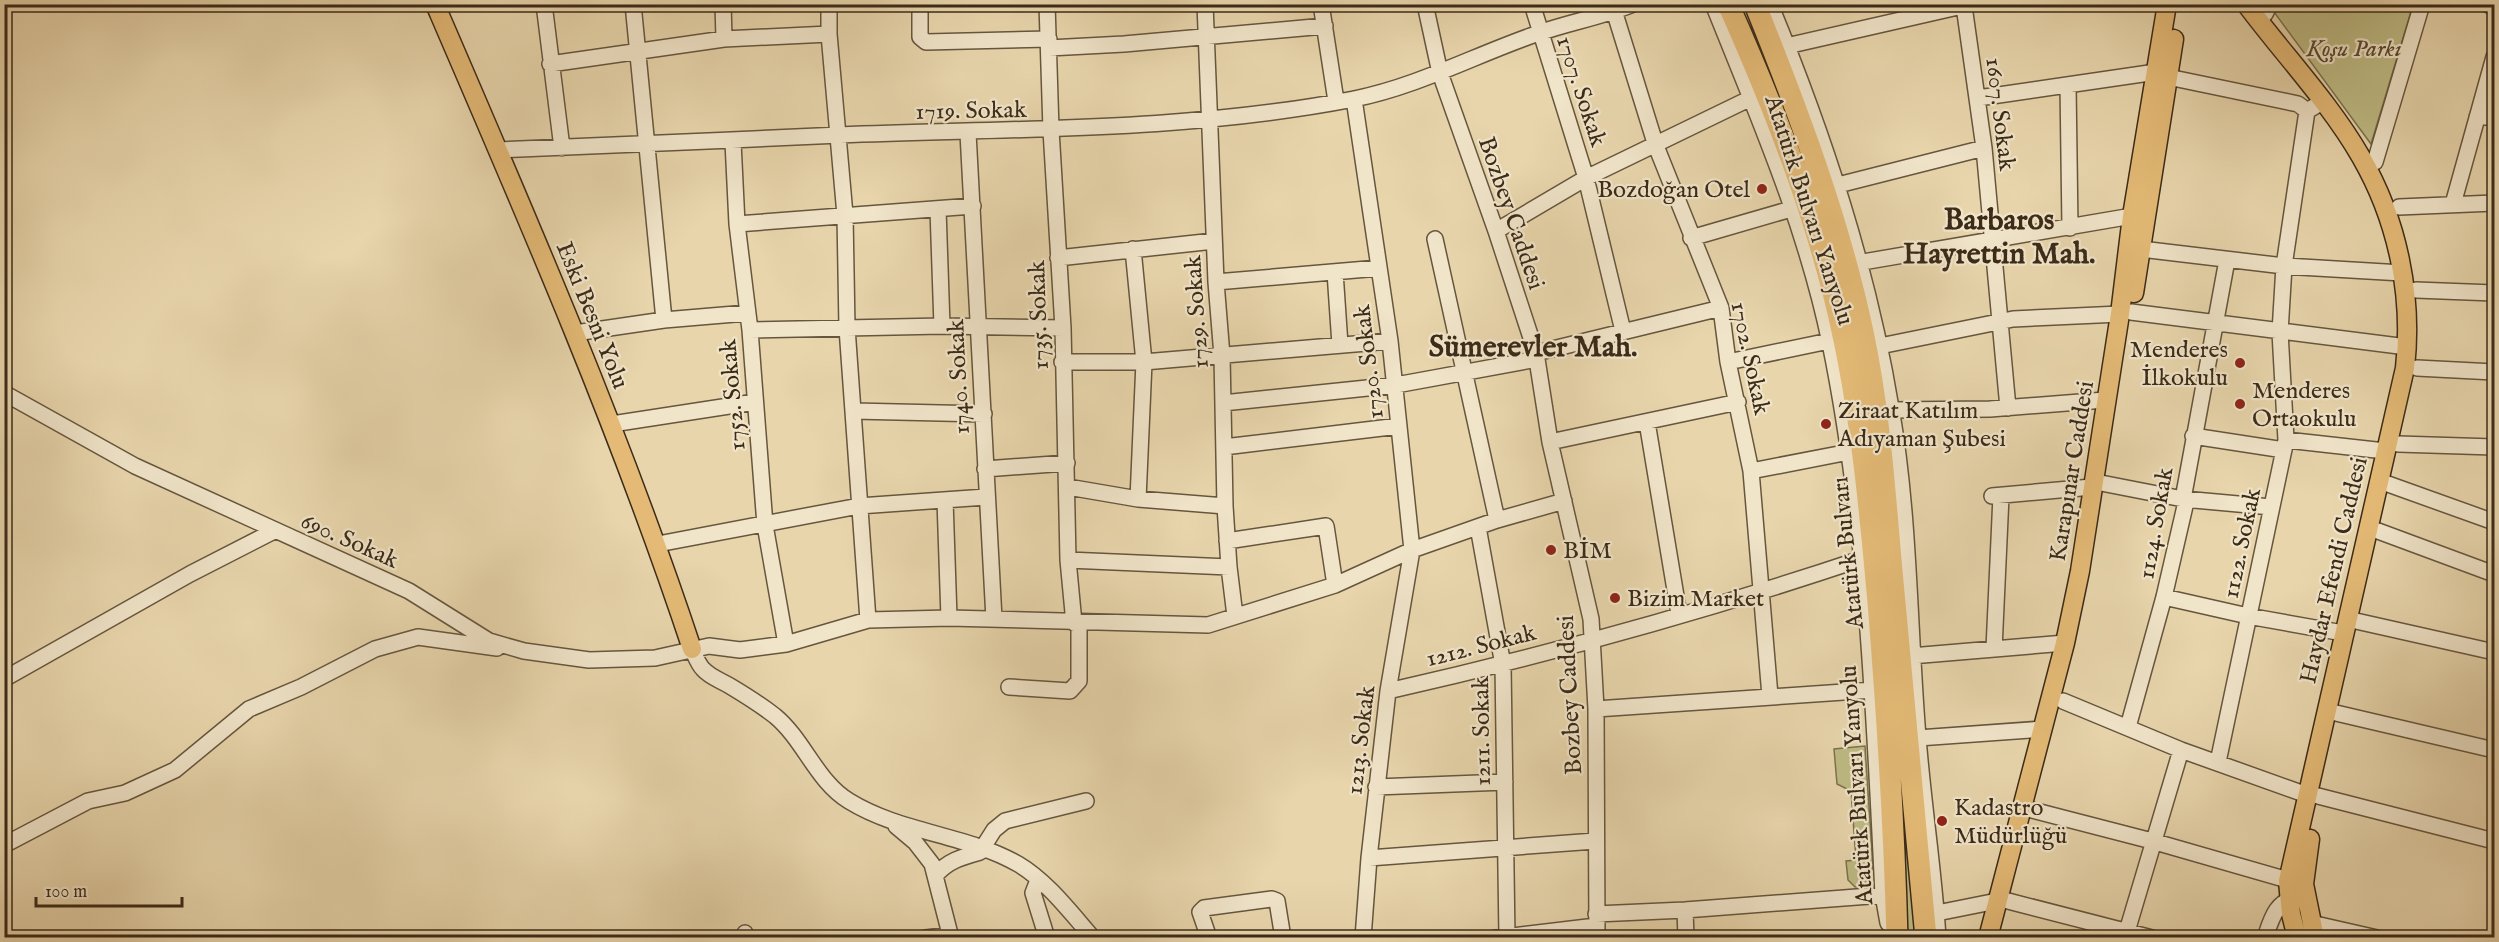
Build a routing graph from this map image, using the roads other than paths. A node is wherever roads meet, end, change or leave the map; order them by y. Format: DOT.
graph roads {
  1 [pos="435,4"];
  2 [pos="544,4"];
  3 [pos="633,4"];
  4 [pos="723,4"];
  5 [pos="829,4"];
  6 [pos="920,4"];
  7 [pos="1047,4"];
  8 [pos="1205,4"];
  9 [pos="1321,4"];
  10 [pos="1425,4"];
  11 [pos="1532,4"];
  12 [pos="1633,4"];
  13 [pos="1713,4"];
  14 [pos="1728,4"];
  15 [pos="1755,4"];
  16 [pos="1770,4"];
  17 [pos="2167,4"];
  18 [pos="2179,4"];
  19 [pos="2246,4"];
  20 [pos="2422,4"];
  21 [pos="2487,4"];
  22 [pos="1967,5"];
  23 [pos="1946,6"];
  24 [pos="1614,8"];
  25 [pos="2264,8"];
  26 [pos="2494,8"];
  27 [pos="1325,27"];
  28 [pos="1539,33"];
  29 [pos="829,34"];
  30 [pos="1206,37"];
  31 [pos="724,39"];
  32 [pos="1049,43"];
  33 [pos="1780,47"];
  34 [pos="638,53"];
  35 [pos="2494,57"];
  36 [pos="550,64"];
  37 [pos="1440,73"];
  38 [pos="2162,75"];
  39 [pos="2068,85"];
  40 [pos="1751,98"];
  41 [pos="1978,98"];
  42 [pos="1354,99"];
  43 [pos="1336,101"];
  44 [pos="2315,107"];
  45 [pos="2477,117"];
  46 [pos="2494,117"];
  47 [pos="1209,120"];
  48 [pos="1051,130"];
  49 [pos="968,133"];
  50 [pos="840,135"];
  51 [pos="733,142"];
  52 [pos="646,143"];
  53 [pos="1656,146"];
  54 [pos="562,148"];
  55 [pos="1984,148"];
  56 [pos="498,150"];
  57 [pos="2375,162"];
  58 [pos="1586,178"];
  59 [pos="1838,185"];
  60 [pos="2494,203"];
  61 [pos="2453,204"];
  62 [pos="972,206"];
  63 [pos="2399,207"];
  64 [pos="1791,208"];
  65 [pos="938,209"];
  66 [pos="845,215"];
  67 [pos="2132,216"];
  68 [pos="737,224"];
  69 [pos="2070,228"];
  70 [pos="1496,231"];
  71 [pos="1691,238"];
  72 [pos="1435,239"];
  73 [pos="1214,241"];
  74 [pos="1992,241"];
  75 [pos="1133,249"];
  76 [pos="2141,249"];
  77 [pos="1058,258"];
  78 [pos="2227,260"];
  79 [pos="1854,263"];
  80 [pos="2284,266"];
  81 [pos="1379,268"];
  82 [pos="1335,272"];
  83 [pos="2402,273"];
  84 [pos="1216,282"];
  85 [pos="2416,290"];
  86 [pos="2494,293"];
  87 [pos="1721,308"];
  88 [pos="747,313"];
  89 [pos="2125,313"];
  90 [pos="664,320"];
  91 [pos="2000,321"];
  92 [pos="2213,324"];
  93 [pos="942,326"];
  94 [pos="979,327"];
  95 [pos="847,328"];
  96 [pos="1063,328"];
  97 [pos="750,330"];
  98 [pos="1623,331"];
  99 [pos="2280,332"];
  100 [pos="575,333"];
  101 [pos="1390,341"];
  102 [pos="1829,341"];
  103 [pos="1340,345"];
  104 [pos="1880,346"];
  105 [pos="2407,347"];
  106 [pos="1222,356"];
  107 [pos="1536,356"];
  108 [pos="1062,362"];
  109 [pos="1144,362"];
  110 [pos="1728,362"];
  111 [pos="2417,368"];
  112 [pos="2494,372"];
  113 [pos="1466,373"];
  114 [pos="1396,385"];
  115 [pos="4,393"];
  116 [pos="2105,400"];
  117 [pos="755,402"];
  118 [pos="1738,402"];
  119 [pos="1223,403"];
  120 [pos="2008,408"];
  121 [pos="1892,410"];
  122 [pos="854,411"];
  123 [pos="984,414"];
  124 [pos="1647,422"];
  125 [pos="612,424"];
  126 [pos="1399,426"];
  127 [pos="2193,436"];
  128 [pos="1550,442"];
  129 [pos="2285,445"];
  130 [pos="1224,447"];
  131 [pos="2494,447"];
  132 [pos="2391,448"];
  133 [pos="1849,452"];
  134 [pos="1067,463"];
  135 [pos="985,469"];
  136 [pos="1751,471"];
  137 [pos="2388,484"];
  138 [pos="2096,485"];
  139 [pos="1068,487"];
  140 [pos="986,497"];
  141 [pos="1138,499"];
  142 [pos="2183,499"];
  143 [pos="945,500"];
  144 [pos="1564,501"];
  145 [pos="859,506"];
  146 [pos="1225,506"];
  147 [pos="2271,507"];
  148 [pos="1497,520"];
  149 [pos="2494,522"];
  150 [pos="765,525"];
  151 [pos="1478,527"];
  152 [pos="274,531"];
  153 [pos="2378,531"];
  154 [pos="1227,541"];
  155 [pos="657,544"];
  156 [pos="1412,550"];
  157 [pos="1861,559"];
  158 [pos="1068,560"];
  159 [pos="1228,567"];
  160 [pos="2494,574"];
  161 [pos="1335,585"];
  162 [pos="1761,593"];
  163 [pos="2164,597"];
  164 [pos="1679,614"];
  165 [pos="1235,616"];
  166 [pos="2248,616"];
  167 [pos="949,618"];
  168 [pos="994,619"];
  169 [pos="868,620"];
  170 [pos="1077,623"];
  171 [pos="2350,627"];
  172 [pos="1594,638"];
  173 [pos="2065,643"];
  174 [pos="786,644"];
  175 [pos="692,649"];
  176 [pos="1994,649"];
  177 [pos="524,651"];
  178 [pos="2494,652"];
  179 [pos="1911,656"];
  180 [pos="1503,665"];
  181 [pos="4,679"];
  182 [pos="1009,687"];
  183 [pos="1873,690"];
  184 [pos="1388,691"];
  185 [pos="1770,696"];
  186 [pos="2063,701"];
  187 [pos="1596,709"];
  188 [pos="2336,713"];
  189 [pos="2128,726"];
  190 [pos="2043,729"];
  191 [pos="1918,738"];
  192 [pos="2181,750"];
  193 [pos="2494,750"];
  194 [pos="2218,762"];
  195 [pos="1505,782"];
  196 [pos="1376,787"];
  197 [pos="2313,796"];
  198 [pos="1086,801"];
  199 [pos="2032,810"];
  200 [pos="891,822"];
  201 [pos="2152,840"];
  202 [pos="1595,841"];
  203 [pos="2494,841"];
  204 [pos="4,845"];
  205 [pos="984,848"];
  206 [pos="1505,849"];
  207 [pos="1369,858"];
  208 [pos="935,876"];
  209 [pos="1038,880"];
  210 [pos="2297,892"];
  211 [pos="1883,895"];
  212 [pos="2002,901"];
  213 [pos="1685,910"];
  214 [pos="1937,913"];
  215 [pos="1596,926"];
  216 [pos="2313,930"];
  217 [pos="2126,935"];
  218 [pos="951,936"];
  219 [pos="1503,937"];
  220 [pos="926,938"];
  221 [pos="1047,938"];
  222 [pos="1093,938"];
  223 [pos="1209,938"];
  224 [pos="1283,938"];
  225 [pos="1363,938"];
  226 [pos="1686,938"];
  227 [pos="1889,938"];
  228 [pos="1897,938"];
  229 [pos="1926,938"];
  230 [pos="1938,938"];
  231 [pos="1988,938"];
  232 [pos="1999,938"];
  233 [pos="2152,938"];
  234 [pos="2265,938"];
  235 [pos="2298,938"];
  236 [pos="2377,938"];
  1 -- 56 [label="main road, Eski Besni Yolu"];
  2 -- 36 [label="street"];
  3 -- 34 [label="street"];
  4 -- 31 [label="street"];
  5 -- 29 [label="street"];
  6 -- 32 [label="street"];
  7 -- 32 [label="street, 1735. Sokak"];
  8 -- 30 [label="street, 1729. Sokak"];
  9 -- 27 [label="street"];
  10 -- 37 [label="street, Bozbey Caddesi"];
  11 -- 28 [label="street, 1707. Sokak"];
  12 -- 24 [label="street, 1719. Sokak"];
  13 -- 40 [label="street, Atatürk Bulvarı Yanyolu"];
  14 -- 228 [label="highway, Atatürk Bulvarı"];
  15 -- 33 [label="highway, Atatürk Bulvarı"];
  16 -- 33 [label="street, Atatürk Bulvarı Yanyolu"];
  17 -- 38 [label="main road, Karapınar Caddesi"];
  18 -- 38 [label="main road, Karapınar Caddesi"];
  19 -- 44 [label="main road, Haydar Efendi Caddesi"];
  20 -- 57 [label="street"];
  21 -- 26 [label="street"];
  22 -- 23 [label="street"];
  22 -- 41 [label="street, 1607. Sokak"];
  23 -- 33 [label="street"];
  24 -- 28 [label="street, 1719. Sokak"];
  24 -- 53 [label="street, 1702. Sokak"];
  25 -- 57 [label="main road, Haydar Efendi Caddesi"];
  27 -- 30 [label="street"];
  27 -- 43 [label="street"];
  28 -- 37 [label="street, 1719. Sokak"];
  28 -- 58 [label="street, 1707. Sokak"];
  29 -- 31 [label="street"];
  29 -- 50 [label="street"];
  30 -- 32 [label="street"];
  30 -- 47 [label="street, 1729. Sokak"];
  31 -- 34 [label="street"];
  32 -- 48 [label="street, 1735. Sokak"];
  33 -- 59 [label="street, Atatürk Bulvarı Yanyolu"];
  33 -- 79 [label="highway, Atatürk Bulvarı"];
  34 -- 36 [label="street"];
  34 -- 52 [label="street"];
  35 -- 45 [label="street"];
  36 -- 54 [label="street"];
  37 -- 42 [label="street, 1719. Sokak"];
  37 -- 70 [label="street, Bozbey Caddesi"];
  38 -- 39 [label="street"];
  38 -- 44 [label="street"];
  38 -- 67 [label="main road, Karapınar Caddesi"];
  38 -- 76 [label="main road, Karapınar Caddesi"];
  39 -- 41 [label="street"];
  39 -- 69 [label="street"];
  40 -- 53 [label="street"];
  40 -- 64 [label="street, Atatürk Bulvarı Yanyolu"];
  41 -- 55 [label="street, 1607. Sokak"];
  42 -- 43 [label="street, 1719. Sokak"];
  42 -- 81 [label="street, 1720. Sokak"];
  43 -- 47 [label="street, 1719. Sokak"];
  44 -- 80 [label="street, 1122. Sokak"];
  44 -- 83 [label="main road, Haydar Efendi Caddesi"];
  45 -- 46 [label="street"];
  45 -- 61 [label="street"];
  47 -- 48 [label="street, 1719. Sokak"];
  47 -- 73 [label="street, 1729. Sokak"];
  48 -- 49 [label="street, 1719. Sokak"];
  48 -- 77 [label="street, 1735. Sokak"];
  49 -- 50 [label="street, 1719. Sokak"];
  49 -- 62 [label="street, 1740. Sokak"];
  50 -- 51 [label="street, 1719. Sokak"];
  50 -- 66 [label="street"];
  51 -- 52 [label="street, 1719. Sokak"];
  51 -- 68 [label="street, 1752. Sokak"];
  52 -- 54 [label="street, 1719. Sokak"];
  52 -- 90 [label="street"];
  53 -- 58 [label="street"];
  53 -- 71 [label="street, 1702. Sokak"];
  54 -- 56 [label="street, 1719. Sokak"];
  55 -- 59 [label="street"];
  55 -- 74 [label="street, 1607. Sokak"];
  56 -- 100 [label="main road, Eski Besni Yolu"];
  57 -- 63 [label="main road, Haydar Efendi Caddesi"];
  58 -- 70 [label="street"];
  58 -- 98 [label="street, 1707. Sokak"];
  59 -- 79 [label="street, Atatürk Bulvarı Yanyolu"];
  60 -- 61 [label="street"];
  61 -- 63 [label="street"];
  62 -- 65 [label="street"];
  62 -- 94 [label="street, 1740. Sokak"];
  63 -- 85 [label="main road, Haydar Efendi Caddesi"];
  64 -- 71 [label="street"];
  64 -- 102 [label="street, Atatürk Bulvarı Yanyolu"];
  65 -- 66 [label="street"];
  65 -- 93 [label="street"];
  66 -- 68 [label="street"];
  66 -- 95 [label="street"];
  67 -- 69 [label="street"];
  67 -- 89 [label="main road, Karapınar Caddesi"];
  68 -- 88 [label="street, 1752. Sokak"];
  69 -- 74 [label="street"];
  70 -- 107 [label="street, Bozbey Caddesi"];
  71 -- 87 [label="street, 1702. Sokak"];
  72 -- 113 [label="street"];
  73 -- 75 [label="street"];
  73 -- 84 [label="street, 1729. Sokak"];
  74 -- 79 [label="street"];
  74 -- 91 [label="street, 1607. Sokak"];
  75 -- 77 [label="street"];
  75 -- 109 [label="street"];
  76 -- 78 [label="street"];
  76 -- 89 [label="main road, Karapınar Caddesi"];
  77 -- 96 [label="street, 1735. Sokak"];
  78 -- 80 [label="street"];
  78 -- 92 [label="street, 1124. Sokak"];
  79 -- 104 [label="street, Atatürk Bulvarı Yanyolu"];
  79 -- 229 [label="highway, Atatürk Bulvarı"];
  80 -- 83 [label="street"];
  80 -- 99 [label="street, 1122. Sokak"];
  81 -- 82 [label="street"];
  81 -- 101 [label="street, 1720. Sokak"];
  82 -- 84 [label="street"];
  82 -- 103 [label="street"];
  83 -- 105 [label="main road, Haydar Efendi Caddesi"];
  84 -- 106 [label="street, 1729. Sokak"];
  85 -- 86 [label="street"];
  85 -- 111 [label="main road, Haydar Efendi Caddesi"];
  87 -- 98 [label="street"];
  87 -- 110 [label="street, 1702. Sokak"];
  88 -- 90 [label="street"];
  88 -- 97 [label="street, 1752. Sokak"];
  89 -- 91 [label="street"];
  89 -- 92 [label="street"];
  89 -- 116 [label="main road, Karapınar Caddesi"];
  89 -- 138 [label="main road, Karapınar Caddesi"];
  90 -- 100 [label="street"];
  91 -- 104 [label="street"];
  91 -- 120 [label="street, 1607. Sokak"];
  92 -- 99 [label="street"];
  92 -- 127 [label="street, 1124. Sokak"];
  93 -- 94 [label="street"];
  93 -- 95 [label="street"];
  94 -- 96 [label="street"];
  94 -- 123 [label="street, 1740. Sokak"];
  95 -- 97 [label="street"];
  95 -- 122 [label="street"];
  96 -- 108 [label="street, 1735. Sokak"];
  97 -- 117 [label="street, 1752. Sokak"];
  98 -- 107 [label="street"];
  99 -- 105 [label="street"];
  99 -- 129 [label="street, 1122. Sokak"];
  100 -- 125 [label="main road, Eski Besni Yolu"];
  101 -- 103 [label="street"];
  101 -- 114 [label="street, 1720. Sokak"];
  102 -- 110 [label="street"];
  102 -- 133 [label="street, Atatürk Bulvarı Yanyolu"];
  103 -- 106 [label="street"];
  104 -- 121 [label="street, Atatürk Bulvarı Yanyolu"];
  105 -- 132 [label="main road, Haydar Efendi Caddesi"];
  106 -- 109 [label="street"];
  106 -- 119 [label="street, 1729. Sokak"];
  107 -- 113 [label="street"];
  107 -- 128 [label="street, Bozbey Caddesi"];
  108 -- 109 [label="street"];
  108 -- 134 [label="street, 1735. Sokak"];
  109 -- 141 [label="street"];
  110 -- 118 [label="street, 1702. Sokak"];
  111 -- 112 [label="street"];
  111 -- 132 [label="main road, Haydar Efendi Caddesi"];
  113 -- 114 [label="street"];
  113 -- 148 [label="street"];
  114 -- 119 [label="street"];
  114 -- 126 [label="street, 1720. Sokak"];
  115 -- 152 [label="street, 690. Sokak"];
  116 -- 120 [label="street"];
  116 -- 138 [label="main road, Karapınar Caddesi"];
  117 -- 125 [label="street"];
  117 -- 150 [label="street, 1752. Sokak"];
  118 -- 124 [label="street"];
  118 -- 136 [label="street, 1702. Sokak"];
  119 -- 130 [label="street, 1729. Sokak"];
  120 -- 121 [label="street"];
  121 -- 179 [label="street, Atatürk Bulvarı Yanyolu"];
  122 -- 123 [label="street"];
  122 -- 145 [label="street"];
  123 -- 135 [label="street, 1740. Sokak"];
  124 -- 128 [label="street"];
  124 -- 164 [label="street"];
  125 -- 155 [label="main road, Eski Besni Yolu"];
  126 -- 130 [label="street"];
  126 -- 156 [label="street, 1720. Sokak"];
  127 -- 129 [label="street"];
  127 -- 142 [label="street, 1124. Sokak"];
  128 -- 144 [label="street, Bozbey Caddesi"];
  129 -- 132 [label="street"];
  129 -- 147 [label="street, 1122. Sokak"];
  130 -- 146 [label="street, 1729. Sokak"];
  131 -- 132 [label="street"];
  132 -- 137 [label="main road, Haydar Efendi Caddesi"];
  132 -- 171 [label="main road, Haydar Efendi Caddesi"];
  133 -- 136 [label="street"];
  133 -- 157 [label="street, Atatürk Bulvarı Yanyolu"];
  134 -- 135 [label="street"];
  134 -- 139 [label="street, 1735. Sokak"];
  135 -- 140 [label="street, 1740. Sokak"];
  136 -- 162 [label="street, 1702. Sokak"];
  137 -- 149 [label="street"];
  137 -- 153 [label="main road, Haydar Efendi Caddesi"];
  138 -- 142 [label="street"];
  138 -- 173 [label="main road, Karapınar Caddesi"];
  138 -- 176 [label="street"];
  138 -- 186 [label="main road, Karapınar Caddesi"];
  139 -- 141 [label="street"];
  139 -- 158 [label="street, 1735. Sokak"];
  140 -- 143 [label="street"];
  140 -- 168 [label="street, 1740. Sokak"];
  141 -- 146 [label="street"];
  142 -- 147 [label="street"];
  142 -- 163 [label="street, 1124. Sokak"];
  143 -- 145 [label="street"];
  143 -- 167 [label="street"];
  144 -- 148 [label="street, 690. Sokak"];
  144 -- 172 [label="street, Bozbey Caddesi"];
  145 -- 150 [label="street"];
  145 -- 169 [label="street"];
  146 -- 154 [label="street, 1729. Sokak"];
  147 -- 166 [label="street, 1122. Sokak"];
  148 -- 151 [label="street, 690. Sokak"];
  150 -- 155 [label="street"];
  150 -- 174 [label="street, 1752. Sokak"];
  151 -- 156 [label="street, 690. Sokak"];
  151 -- 180 [label="street, 1211. Sokak"];
  152 -- 177 [label="street, 690. Sokak"];
  152 -- 181 [label="street"];
  153 -- 160 [label="street"];
  153 -- 171 [label="main road, Haydar Efendi Caddesi"];
  154 -- 159 [label="street, 1729. Sokak"];
  154 -- 161 [label="street"];
  155 -- 175 [label="main road, Eski Besni Yolu"];
  156 -- 161 [label="street, 690. Sokak"];
  156 -- 184 [label="street, 1213. Sokak"];
  157 -- 162 [label="street, 1212. Sokak"];
  157 -- 183 [label="street, Atatürk Bulvarı Yanyolu"];
  158 -- 159 [label="street"];
  158 -- 170 [label="street, 1735. Sokak"];
  159 -- 165 [label="street, 1729. Sokak"];
  161 -- 165 [label="street, 690. Sokak"];
  162 -- 164 [label="street, 1212. Sokak"];
  162 -- 185 [label="street, 1702. Sokak"];
  163 -- 166 [label="street"];
  163 -- 189 [label="street, 1124. Sokak"];
  164 -- 172 [label="street, 1212. Sokak"];
  165 -- 170 [label="street, 690. Sokak"];
  166 -- 171 [label="street"];
  166 -- 194 [label="street, 1122. Sokak"];
  167 -- 168 [label="street, 690. Sokak"];
  167 -- 169 [label="street, 690. Sokak"];
  168 -- 170 [label="street, 690. Sokak"];
  169 -- 174 [label="street, 690. Sokak"];
  170 -- 182 [label="street, 1735. Sokak"];
  171 -- 178 [label="street"];
  171 -- 188 [label="main road, Haydar Efendi Caddesi"];
  171 -- 197 [label="main road, Haydar Efendi Caddesi"];
  172 -- 180 [label="street, 1212. Sokak"];
  172 -- 187 [label="street, Bozbey Caddesi"];
  173 -- 176 [label="street"];
  173 -- 190 [label="main road, Karapınar Caddesi"];
  174 -- 175 [label="street, 690. Sokak"];
  175 -- 177 [label="street, 690. Sokak"];
  175 -- 200 [label="street"];
  176 -- 179 [label="street"];
  177 -- 204 [label="street"];
  179 -- 191 [label="street, Atatürk Bulvarı Yanyolu"];
  180 -- 184 [label="street, 1212. Sokak"];
  180 -- 195 [label="street, 1211. Sokak"];
  183 -- 185 [label="street"];
  183 -- 211 [label="street, Atatürk Bulvarı Yanyolu"];
  184 -- 196 [label="street, 1213. Sokak"];
  185 -- 187 [label="street"];
  186 -- 189 [label="street"];
  186 -- 199 [label="main road, Karapınar Caddesi"];
  187 -- 202 [label="street, Bozbey Caddesi"];
  188 -- 193 [label="street"];
  188 -- 197 [label="main road, Haydar Efendi Caddesi"];
  189 -- 192 [label="street"];
  190 -- 191 [label="street"];
  190 -- 212 [label="main road, Karapınar Caddesi"];
  191 -- 214 [label="street, Atatürk Bulvarı Yanyolu"];
  192 -- 194 [label="street"];
  192 -- 201 [label="street"];
  194 -- 197 [label="street"];
  195 -- 196 [label="street"];
  195 -- 206 [label="street, 1211. Sokak"];
  196 -- 207 [label="street, 1213. Sokak"];
  197 -- 203 [label="street"];
  197 -- 210 [label="main road, Haydar Efendi Caddesi"];
  198 -- 205 [label="street"];
  199 -- 201 [label="street"];
  199 -- 212 [label="main road, Karapınar Caddesi"];
  200 -- 205 [label="street"];
  200 -- 208 [label="street"];
  201 -- 210 [label="street"];
  201 -- 217 [label="street"];
  202 -- 206 [label="street"];
  202 -- 215 [label="street, Bozbey Caddesi"];
  205 -- 208 [label="street"];
  205 -- 209 [label="street"];
  206 -- 207 [label="street"];
  206 -- 219 [label="street, 1211. Sokak"];
  207 -- 225 [label="street, 1213. Sokak"];
  208 -- 218 [label="street"];
  209 -- 221 [label="street"];
  209 -- 222 [label="street"];
  210 -- 216 [label="main road, Haydar Efendi Caddesi"];
  210 -- 234 [label="street"];
  210 -- 235 [label="main road, Haydar Efendi Caddesi"];
  211 -- 213 [label="street"];
  211 -- 227 [label="street, Atatürk Bulvarı Yanyolu"];
  212 -- 214 [label="street"];
  212 -- 217 [label="street"];
  212 -- 231 [label="main road, Karapınar Caddesi"];
  212 -- 232 [label="main road, Karapınar Caddesi"];
  213 -- 215 [label="street"];
  213 -- 226 [label="street"];
  214 -- 230 [label="street, Atatürk Bulvarı Yanyolu"];
  215 -- 219 [label="street"];
  216 -- 236 [label="street"];
  217 -- 233 [label="street"];
  218 -- 220 [label="street"];
  223 -- 224 [label="street"];
}
